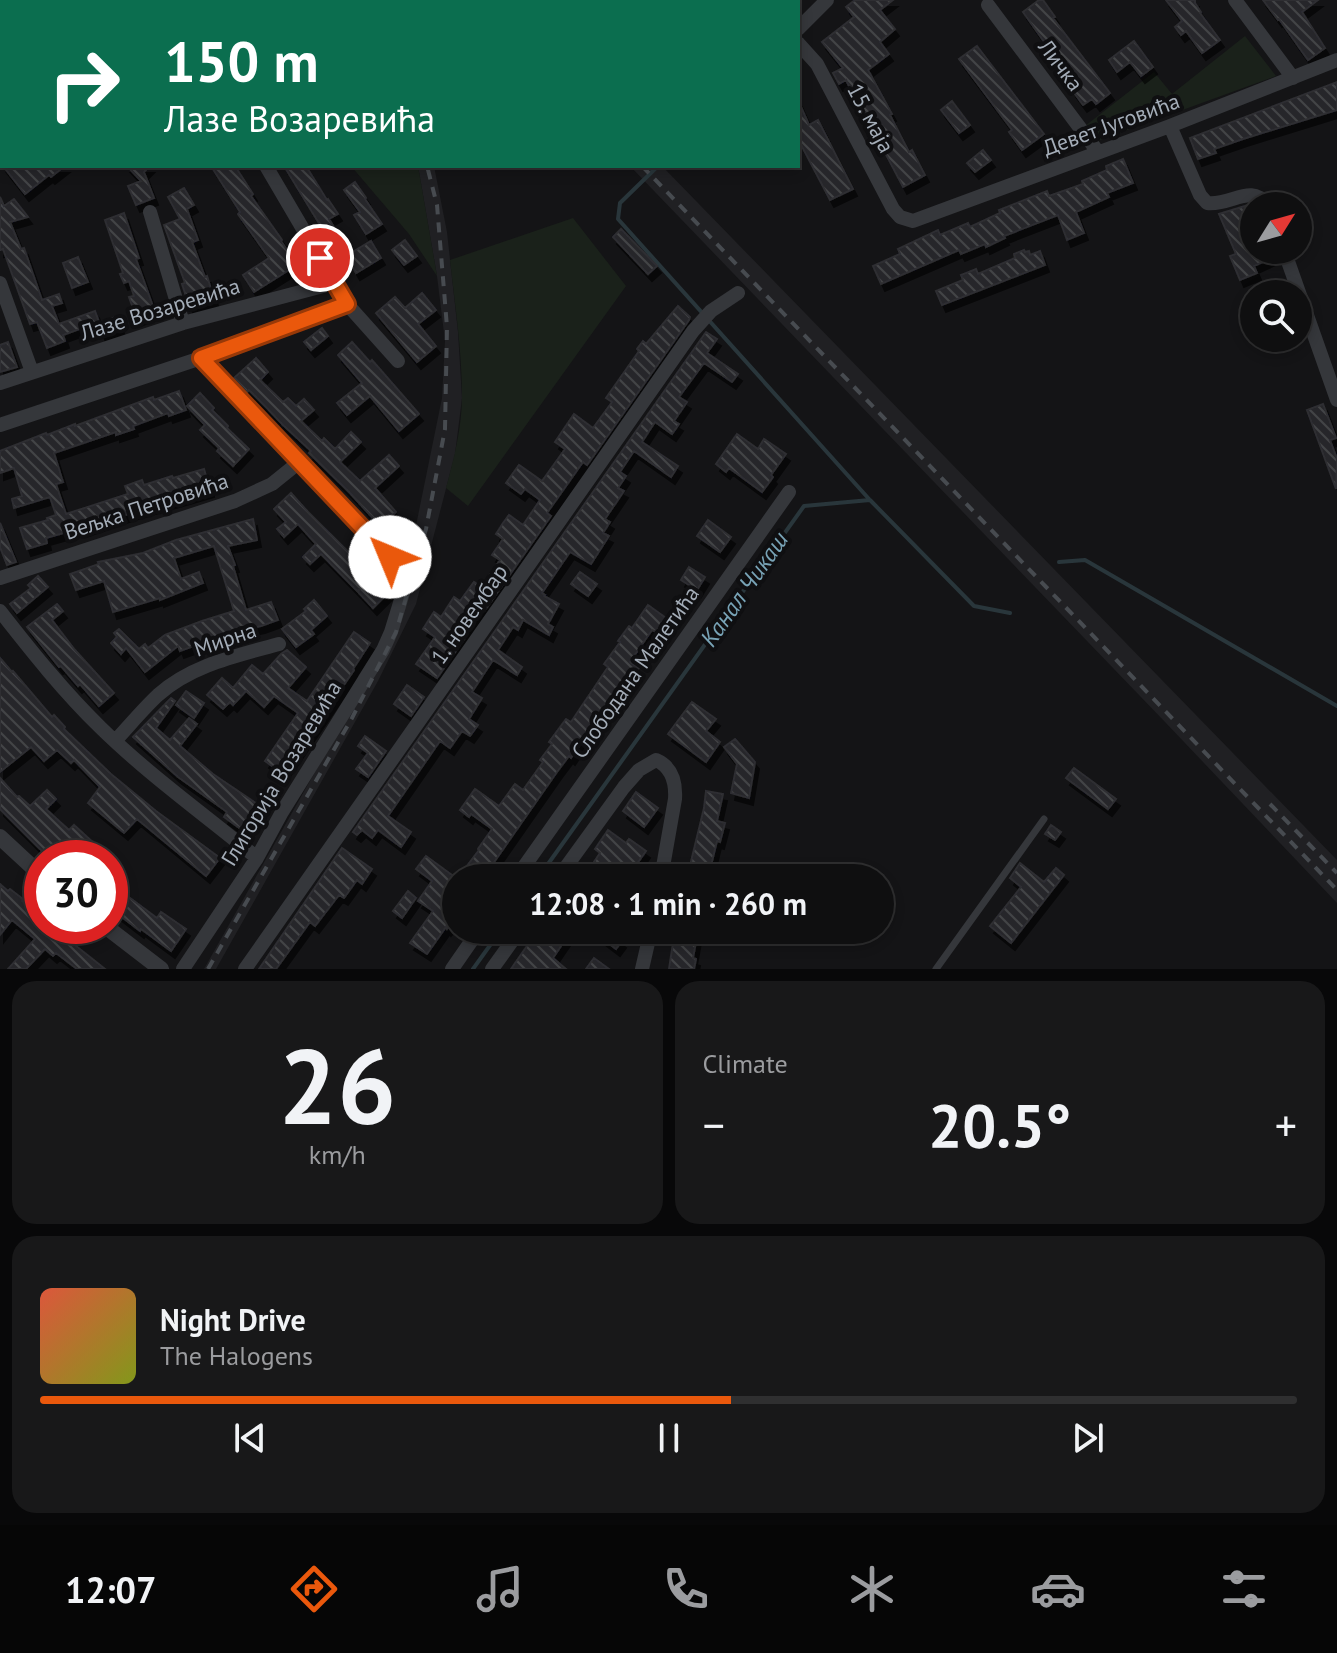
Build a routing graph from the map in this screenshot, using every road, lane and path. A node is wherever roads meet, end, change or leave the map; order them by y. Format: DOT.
graph roads {
  1 [pos="827,0"];
  2 [pos="1235,0"];
  3 [pos="988,5"];
  4 [pos="800,27"];
  5 [pos="800,45"];
  6 [pos="1337,60"];
  7 [pos="1293,78"];
  8 [pos="1170,126"];
  9 [pos="1098,152"];
  10 [pos="267,168"];
  11 [pos="1240,198"];
  12 [pos="150,212"];
  13 [pos="900,217"];
  14 [pos="1289,264"];
  15 [pos="333,280"];
  16 [pos="0,283"];
  17 [pos="738,293"];
  18 [pos="347,304"];
  19 [pos="183,323"];
  20 [pos="201,358"];
  21 [pos="398,361"];
  22 [pos="32,372"];
  23 [pos="0,383"];
  24 [pos="1337,400"];
  25 [pos="0,425"];
  26 [pos="298,463"];
  27 [pos="789,492"];
  28 [pos="390,557"];
  29 [pos="0,578"];
  30 [pos="403,593"];
  31 [pos="0,611"];
  32 [pos="279,644"];
  33 [pos="115,741"];
  34 [pos="1044,819"];
  35 [pos="0,837"];
  36 [pos="257,858"];
  37 [pos="24,859"];
  38 [pos="526,864"];
  39 [pos="568,864"];
  40 [pos="663,864"];
  41 [pos="128,944"];
  42 [pos="469,944"];
  43 [pos="510,944"];
  44 [pos="648,944"];
  45 [pos="161,969"];
  46 [pos="183,969"];
  47 [pos="245,969"];
  48 [pos="452,969"];
  49 [pos="492,969"];
  50 [pos="642,969"];
  51 [pos="936,969"];
  1 -- 4 [label="street"];
  2 -- 7 [label="street"];
  3 -- 9 [label="street, Личка"];
  5 -- 13 [label="street, 15. маја"];
  6 -- 7 [label="street, Девет Југовића"];
  7 -- 8 [label="street, Девет Југовића"];
  8 -- 9 [label="street, Девет Југовића"];
  8 -- 11 [label="street"];
  9 -- 13 [label="street, Девет Југовића"];
  10 -- 15 [label="street"];
  12 -- 19 [label="street"];
  14 -- 24 [label="street"];
  15 -- 18 [label="street"];
  15 -- 19 [label="street, Лазе Возаревића"];
  16 -- 22 [label="street"];
  17 -- 47 [label="street, 1. новембар"];
  18 -- 20 [label="street"];
  18 -- 21 [label="street"];
  19 -- 22 [label="street, Лазе Возаревића"];
  20 -- 25 [label="street"];
  20 -- 26 [label="street"];
  22 -- 23 [label="street, Лазе Возаревића"];
  26 -- 28 [label="street"];
  26 -- 29 [label="street, Вељка Петровића"];
  27 -- 38 [label="street, Слободана Малетића"];
  30 -- 36 [label="street, Глигорија Возаревића"];
  31 -- 33 [label="street"];
  32 -- 33 [label="street, Мирна"];
  33 -- 36 [label="street"];
  34 -- 51 [label="lane"];
  35 -- 37 [label="street"];
  36 -- 46 [label="street, Глигорија Возаревића"];
  39 -- 40 [label="street"];
  41 -- 45 [label="street"];
  42 -- 48 [label="street"];
  43 -- 49 [label="street"];
  44 -- 50 [label="street"];
}
